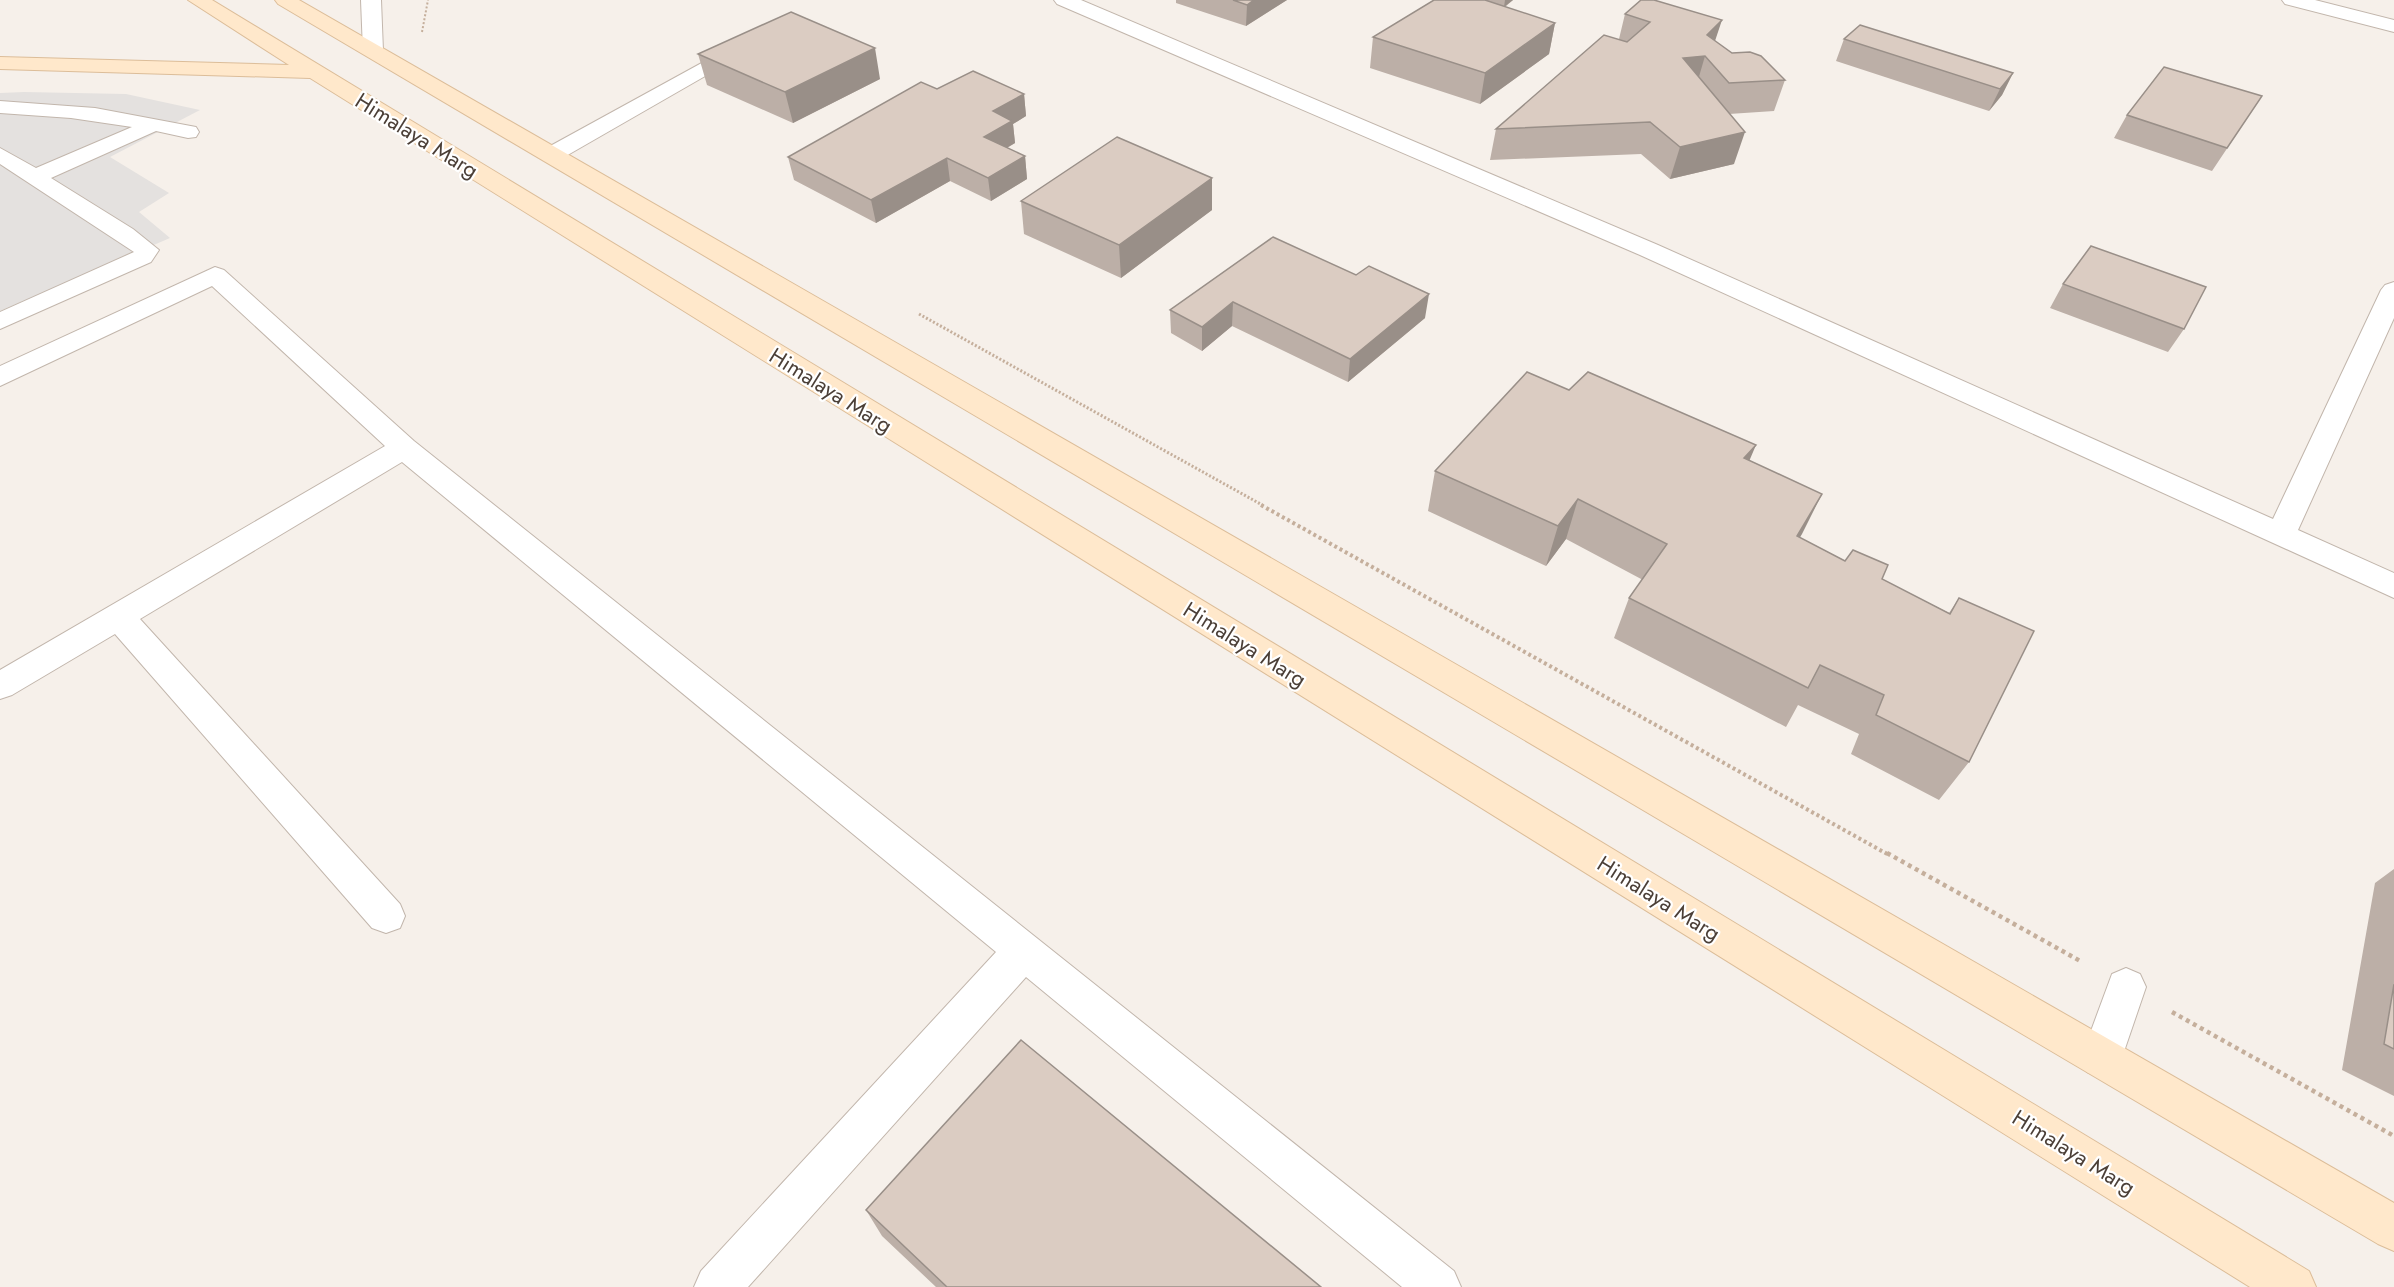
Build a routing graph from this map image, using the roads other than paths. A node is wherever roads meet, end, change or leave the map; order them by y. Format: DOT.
graph roads {
  1 [pos="198,0"];
  2 [pos="285,0"];
  3 [pos="371,0"];
  4 [pos="1064,0"];
  5 [pos="2292,0"];
  6 [pos="2394,26"];
  7 [pos="754,41"];
  8 [pos="373,51"];
  9 [pos="0,63"];
  10 [pos="314,72"];
  11 [pos="0,107"];
  12 [pos="155,124"];
  13 [pos="188,132"];
  14 [pos="0,154"];
  15 [pos="551,155"];
  16 [pos="35,177"];
  17 [pos="2394,290"];
  18 [pos="0,321"];
  19 [pos="0,377"];
  20 [pos="404,448"];
  21 [pos="2281,534"];
  22 [pos="2394,586"];
  23 [pos="118,616"];
  24 [pos="0,686"];
  25 [pos="386,916"];
  26 [pos="1023,950"];
  27 [pos="2127,987"];
  28 [pos="2102,1058"];
  29 [pos="2394,1228"];
  30 [pos="717,1287"];
  31 [pos="1438,1287"];
  32 [pos="2293,1287"];
  1 -- 10 [label="main road, Himalaya Marg"];
  2 -- 8 [label="main road"];
  3 -- 8 [label="street"];
  4 -- 21 [label="street"];
  5 -- 6 [label="street"];
  7 -- 15 [label="street"];
  8 -- 15 [label="main road"];
  9 -- 10 [label="main road"];
  10 -- 32 [label="main road, Himalaya Marg"];
  11 -- 12 [label="lane"];
  12 -- 13 [label="lane"];
  12 -- 16 [label="lane"];
  14 -- 16 [label="lane"];
  15 -- 28 [label="main road"];
  16 -- 18 [label="lane"];
  17 -- 21 [label="street"];
  19 -- 20 [label="street"];
  20 -- 23 [label="street"];
  20 -- 26 [label="street"];
  21 -- 22 [label="street"];
  23 -- 24 [label="street"];
  23 -- 25 [label="street"];
  26 -- 30 [label="street"];
  26 -- 31 [label="street"];
  27 -- 28 [label="street"];
  28 -- 29 [label="main road"];
}
